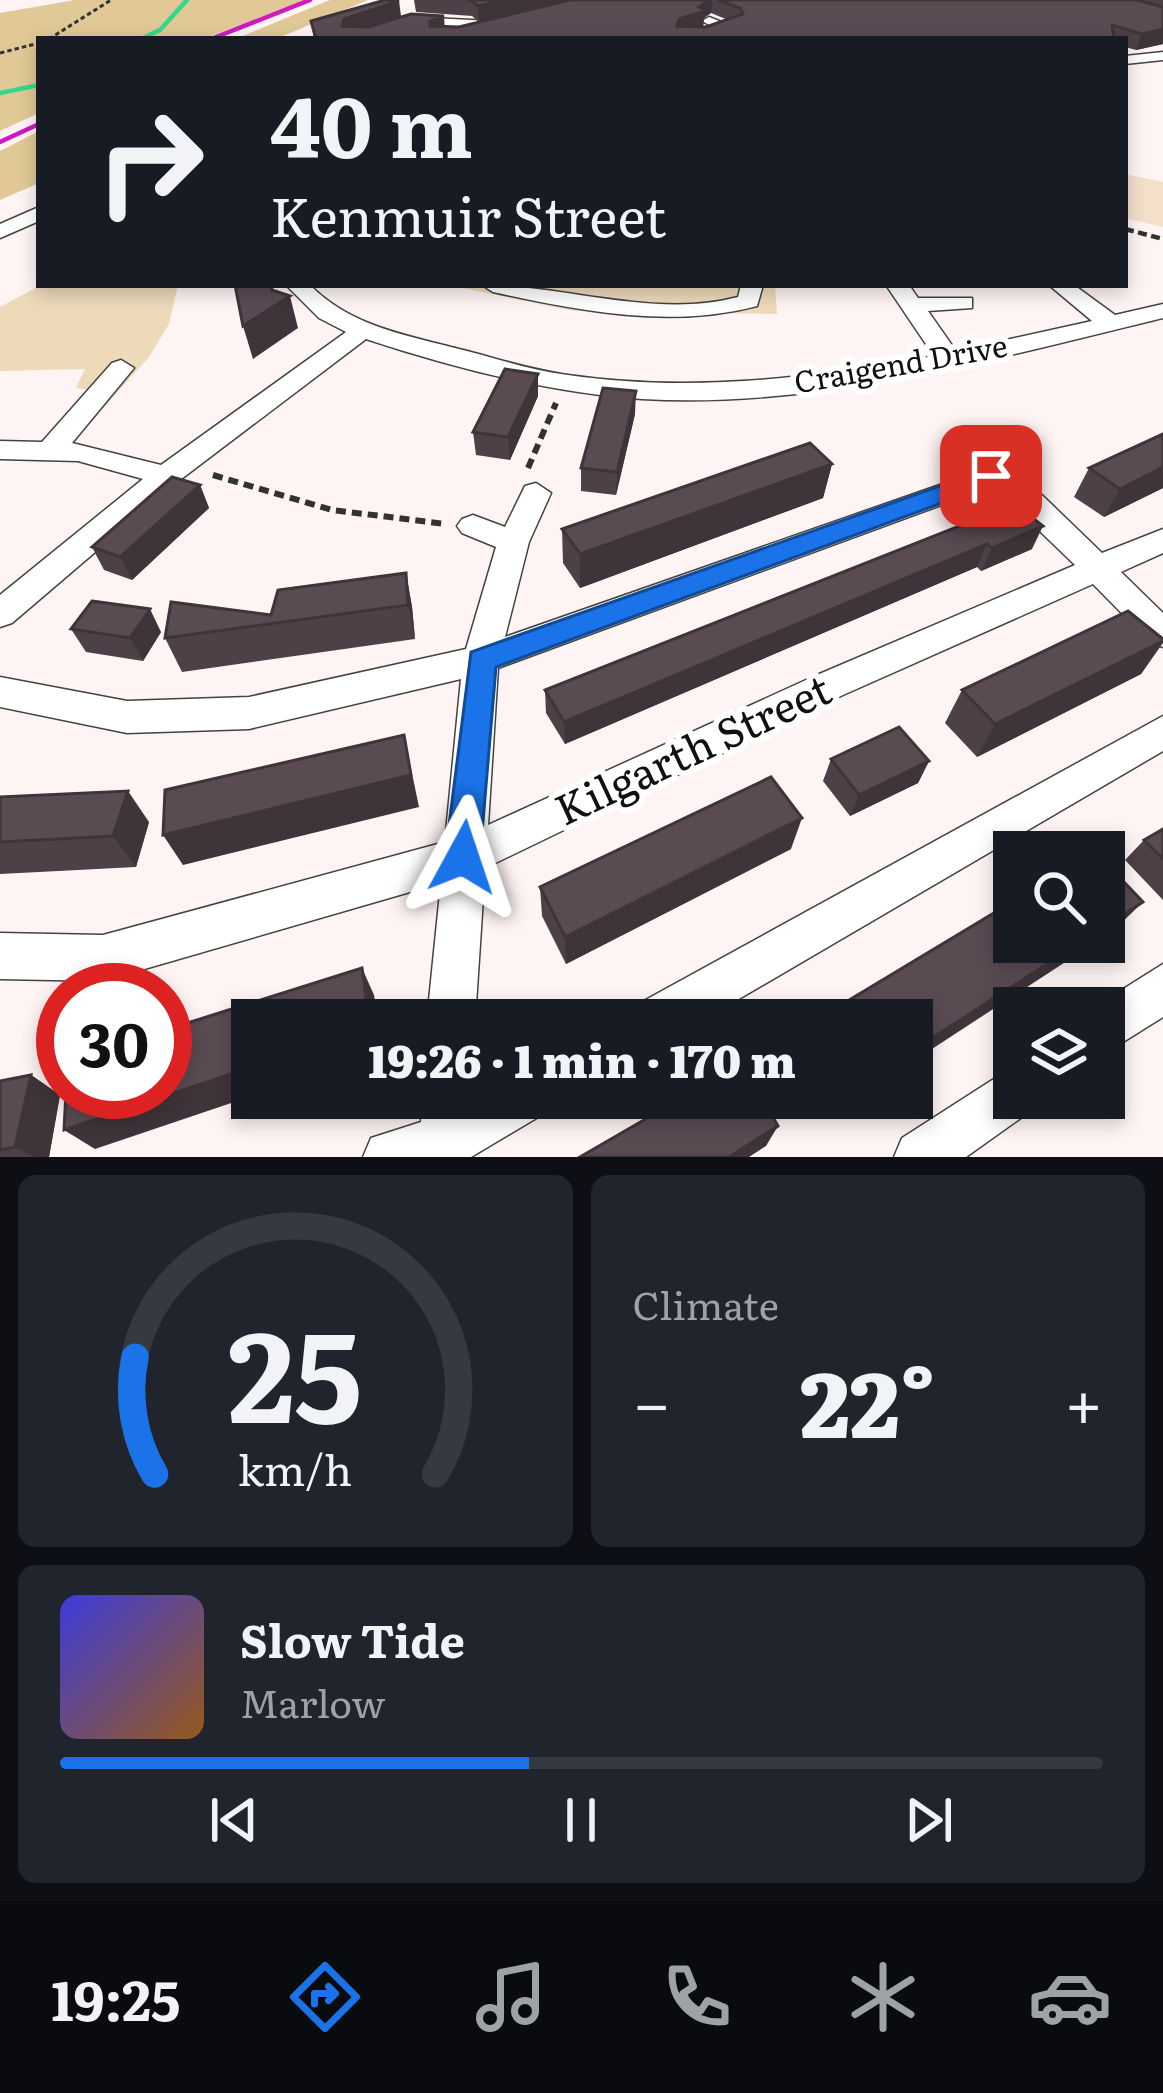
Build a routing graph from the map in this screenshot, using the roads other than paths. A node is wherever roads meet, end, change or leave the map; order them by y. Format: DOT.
graph roads {
  1 [pos="709,21"];
  2 [pos="365,36"];
  3 [pos="452,36"];
  4 [pos="698,36"];
  5 [pos="1163,56"];
  6 [pos="1128,60"];
  7 [pos="36,214"];
  8 [pos="0,232"];
  9 [pos="299,288"];
  10 [pos="505,288"];
  11 [pos="751,288"];
  12 [pos="1064,288"];
  13 [pos="903,295"];
  14 [pos="964,303"];
  15 [pos="1163,311"];
  16 [pos="1110,323"];
  17 [pos="362,331"];
  18 [pos="950,360"];
  19 [pos="121,368"];
  20 [pos="0,450"];
  21 [pos="52,450"];
  22 [pos="174,471"];
  23 [pos="536,493"];
  24 [pos="473,526"];
  25 [pos="1163,540"];
  26 [pos="513,542"];
  27 [pos="1099,569"];
  28 [pos="2,611"];
  29 [pos="1163,634"];
  30 [pos="482,660"];
  31 [pos="0,692"];
  32 [pos="1163,733"];
  33 [pos="463,857"];
  34 [pos="0,956"];
  35 [pos="1163,988"];
  36 [pos="453,999"];
  37 [pos="694,999"];
  38 [pos="1125,1015"];
  39 [pos="993,1107"];
  40 [pos="475,1119"];
  41 [pos="447,1132"];
  42 [pos="390,1157"];
  43 [pos="922,1157"];
  1 -- 4 [label="street"];
  2 -- 3 [label="street"];
  5 -- 6 [label="street"];
  7 -- 8 [label="street"];
  9 -- 17 [label="street, Craigend Drive"];
  10 -- 11 [label="street"];
  12 -- 16 [label="street"];
  13 -- 14 [label="street"];
  13 -- 18 [label="street"];
  15 -- 16 [label="street, Craigend Drive"];
  16 -- 18 [label="street, Craigend Drive"];
  17 -- 18 [label="street, Craigend Drive"];
  17 -- 22 [label="street"];
  19 -- 21 [label="street"];
  20 -- 21 [label="street"];
  21 -- 22 [label="street"];
  22 -- 28 [label="street"];
  23 -- 26 [label="street"];
  24 -- 26 [label="street"];
  25 -- 27 [label="street, Kilgarth Street"];
  26 -- 30 [label="street"];
  27 -- 29 [label="street"];
  27 -- 30 [label="street"];
  27 -- 33 [label="street, Kilgarth Street"];
  30 -- 31 [label="street"];
  30 -- 33 [label="street"];
  32 -- 37 [label="street"];
  33 -- 34 [label="street, Kilgarth Street"];
  33 -- 36 [label="street"];
  35 -- 38 [label="street"];
  39 -- 43 [label="street"];
  40 -- 41 [label="street"];
  41 -- 42 [label="street"];
}
